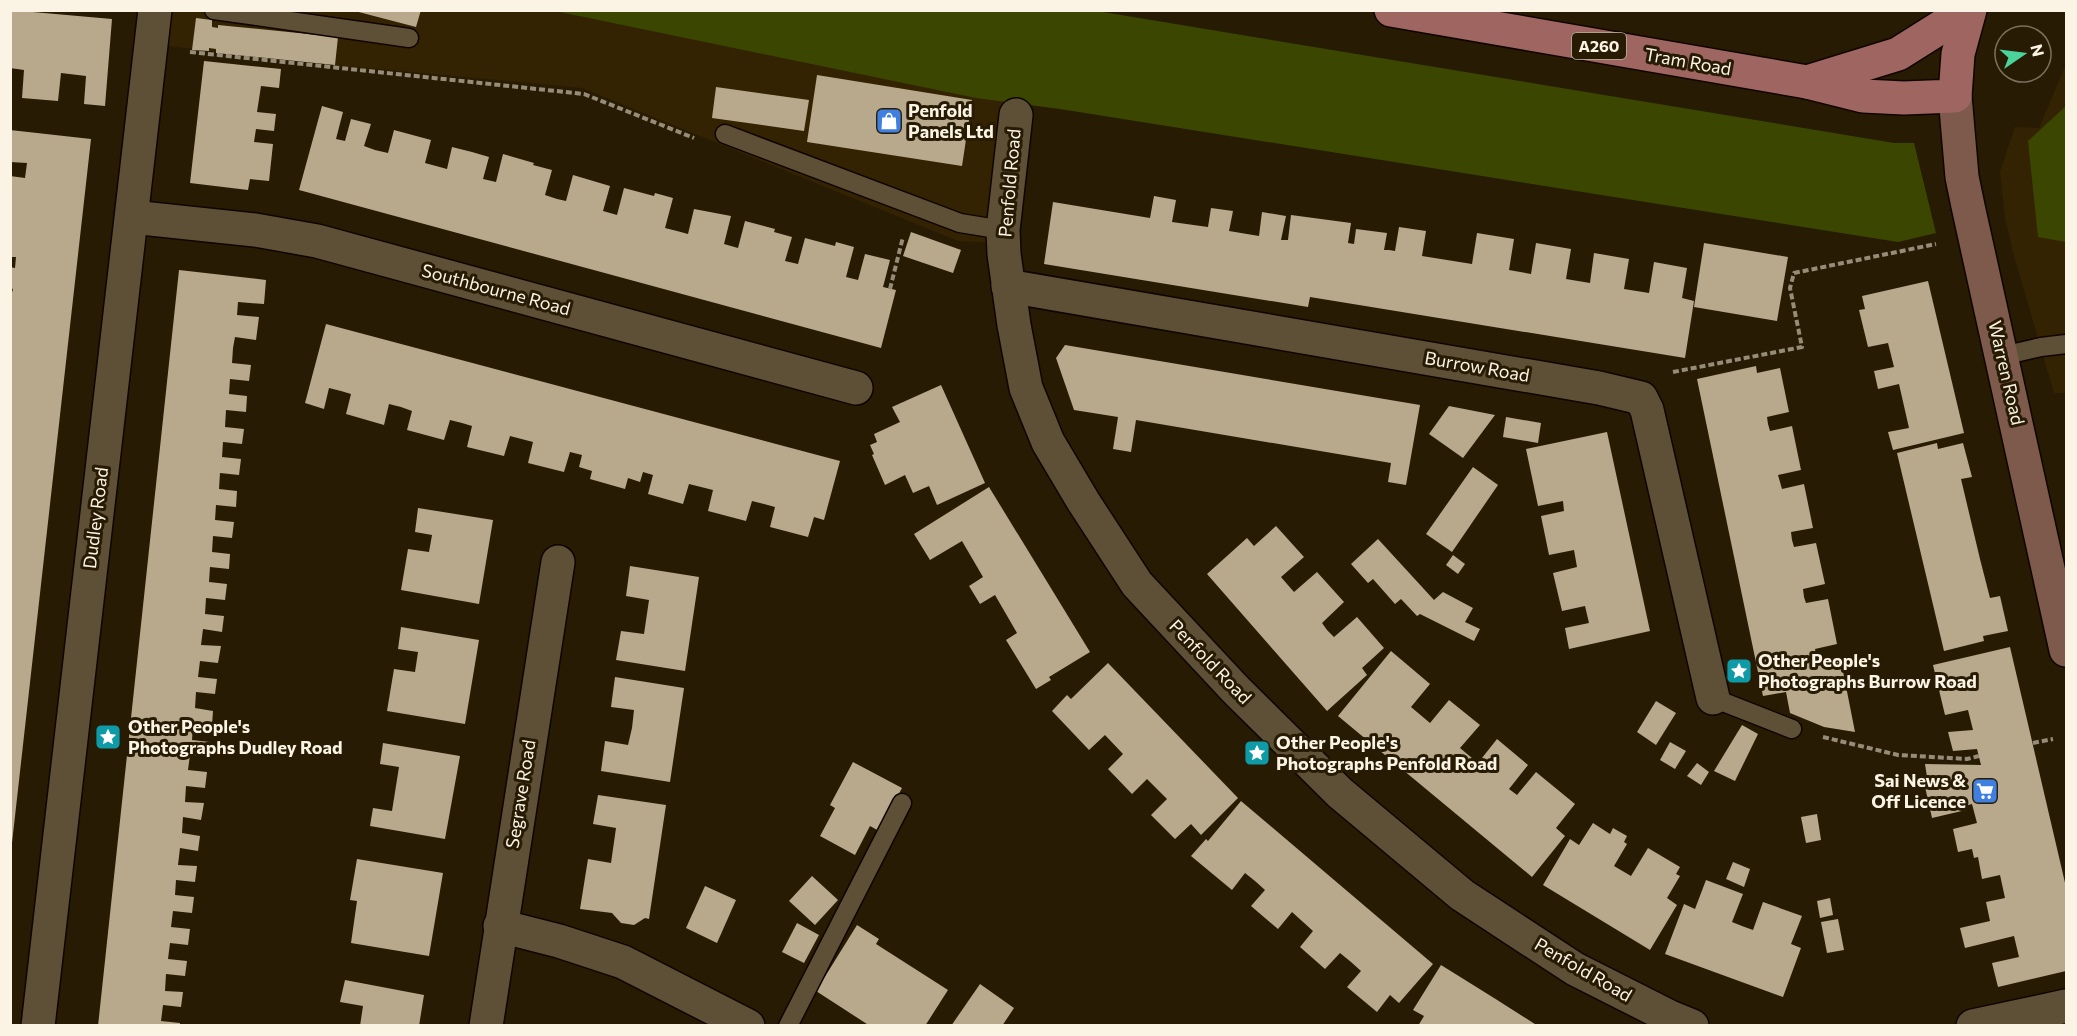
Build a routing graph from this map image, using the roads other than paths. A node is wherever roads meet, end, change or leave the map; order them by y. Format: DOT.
graph roads {
  1 [pos="155,10"];
  2 [pos="214,10"];
  3 [pos="1391,10"];
  4 [pos="1969,10"];
  5 [pos="409,38"];
  6 [pos="1807,82"];
  7 [pos="1954,96"];
  8 [pos="1016,115"];
  9 [pos="725,134"];
  10 [pos="132,217"];
  11 [pos="1003,230"];
  12 [pos="1008,286"];
  13 [pos="2067,344"];
  14 [pos="2002,356"];
  15 [pos="856,388"];
  16 [pos="558,562"];
  17 [pos="2067,650"];
  18 [pos="1713,698"];
  19 [pos="1792,729"];
  20 [pos="902,803"];
  21 [pos="500,926"];
  22 [pos="2067,1006"];
  23 [pos="38,1026"];
  24 [pos="486,1026"];
  25 [pos="748,1026"];
  26 [pos="788,1026"];
  27 [pos="1692,1026"];
  28 [pos="1973,1026"];
  1 -- 10 [label="street, Dudley Road"];
  2 -- 5 [label="lane"];
  3 -- 6 [label="main road, Tram Road / A260"];
  4 -- 6 [label="main road, Tram Road / A260"];
  4 -- 7 [label="main road, A260"];
  6 -- 7 [label="main road, Tram Road / A260"];
  7 -- 14 [label="street, Warren Road"];
  8 -- 11 [label="street, Penfold Road"];
  9 -- 11 [label="lane"];
  10 -- 15 [label="street, Southbourne Road"];
  10 -- 23 [label="street, Dudley Road"];
  11 -- 12 [label="street, Penfold Road"];
  12 -- 18 [label="street, Burrow Road"];
  12 -- 27 [label="street, Penfold Road"];
  13 -- 14 [label="lane"];
  14 -- 17 [label="street, Warren Road"];
  16 -- 21 [label="street, Segrave Road"];
  18 -- 19 [label="lane"];
  20 -- 26 [label="lane"];
  21 -- 24 [label="street, Segrave Road"];
  21 -- 25 [label="street"];
  22 -- 28 [label="street"];
}
